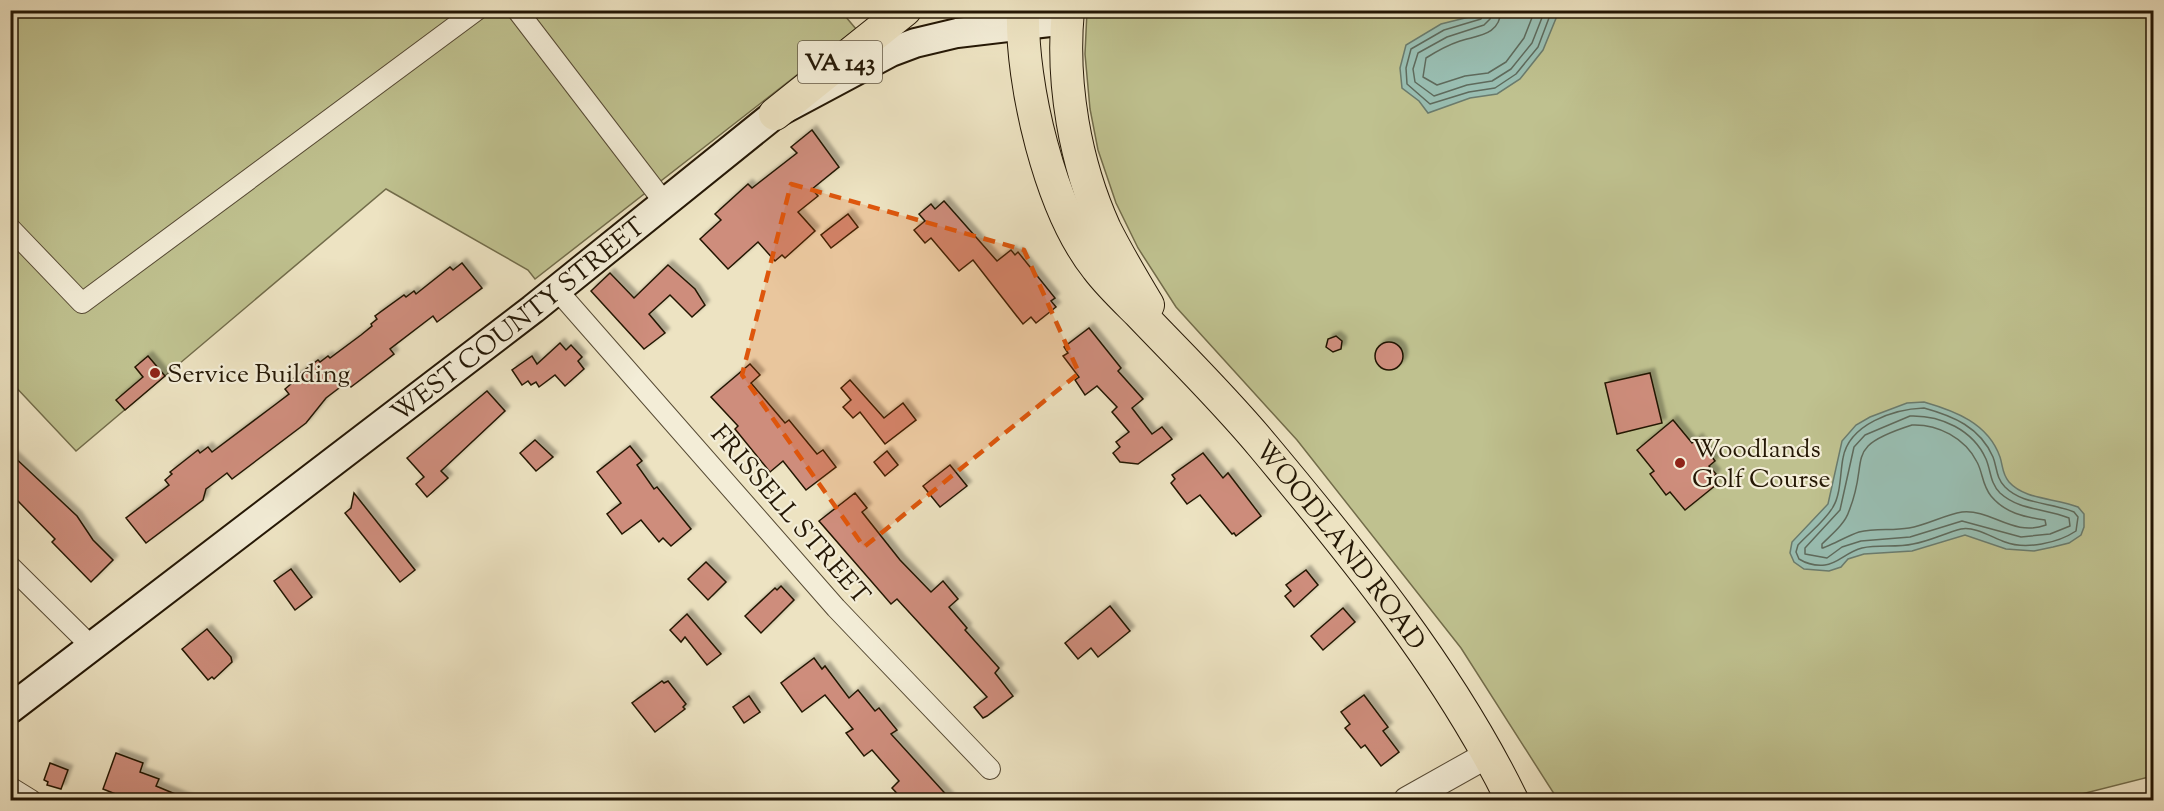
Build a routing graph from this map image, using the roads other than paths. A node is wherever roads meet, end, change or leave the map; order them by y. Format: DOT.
graph roads {
  1 [pos="477,10"];
  2 [pos="517,10"];
  3 [pos="905,10"];
  4 [pos="1067,15"];
  5 [pos="1023,17"];
  6 [pos="775,114"];
  7 [pos="664,202"];
  8 [pos="10,228"];
  9 [pos="557,290"];
  10 [pos="1174,350"];
  11 [pos="10,566"];
  12 [pos="92,647"];
  13 [pos="10,709"];
  14 [pos="1489,754"];
  15 [pos="990,769"];
  16 [pos="10,787"];
  17 [pos="31,801"];
  18 [pos="1407,801"];
  19 [pos="1512,801"];
  20 [pos="1525,801"];
  1 -- 8 [label="street"];
  2 -- 7 [label="street"];
  3 -- 6 [label="main road, VA 143"];
  4 -- 5 [label="main road, WEST COUNTY STREET / VA 143"];
  4 -- 10 [label="main road, WOODLAND ROAD"];
  5 -- 6 [label="main road, WEST COUNTY STREET / VA 143"];
  5 -- 10 [label="main road, WOODLAND ROAD"];
  6 -- 7 [label="main road, WEST COUNTY STREET / VA 143"];
  7 -- 9 [label="main road, WEST COUNTY STREET / VA 143"];
  9 -- 12 [label="main road, WEST COUNTY STREET / VA 143"];
  9 -- 15 [label="street, FRISSELL STREET"];
  10 -- 14 [label="main road, WOODLAND ROAD"];
  11 -- 12 [label="street"];
  12 -- 13 [label="main road, WEST COUNTY STREET / VA 143"];
  14 -- 18 [label="street"];
  14 -- 19 [label="main road, WOODLAND ROAD"];
  14 -- 20 [label="main road, WOODLAND ROAD"];
  16 -- 17 [label="street"];
}
